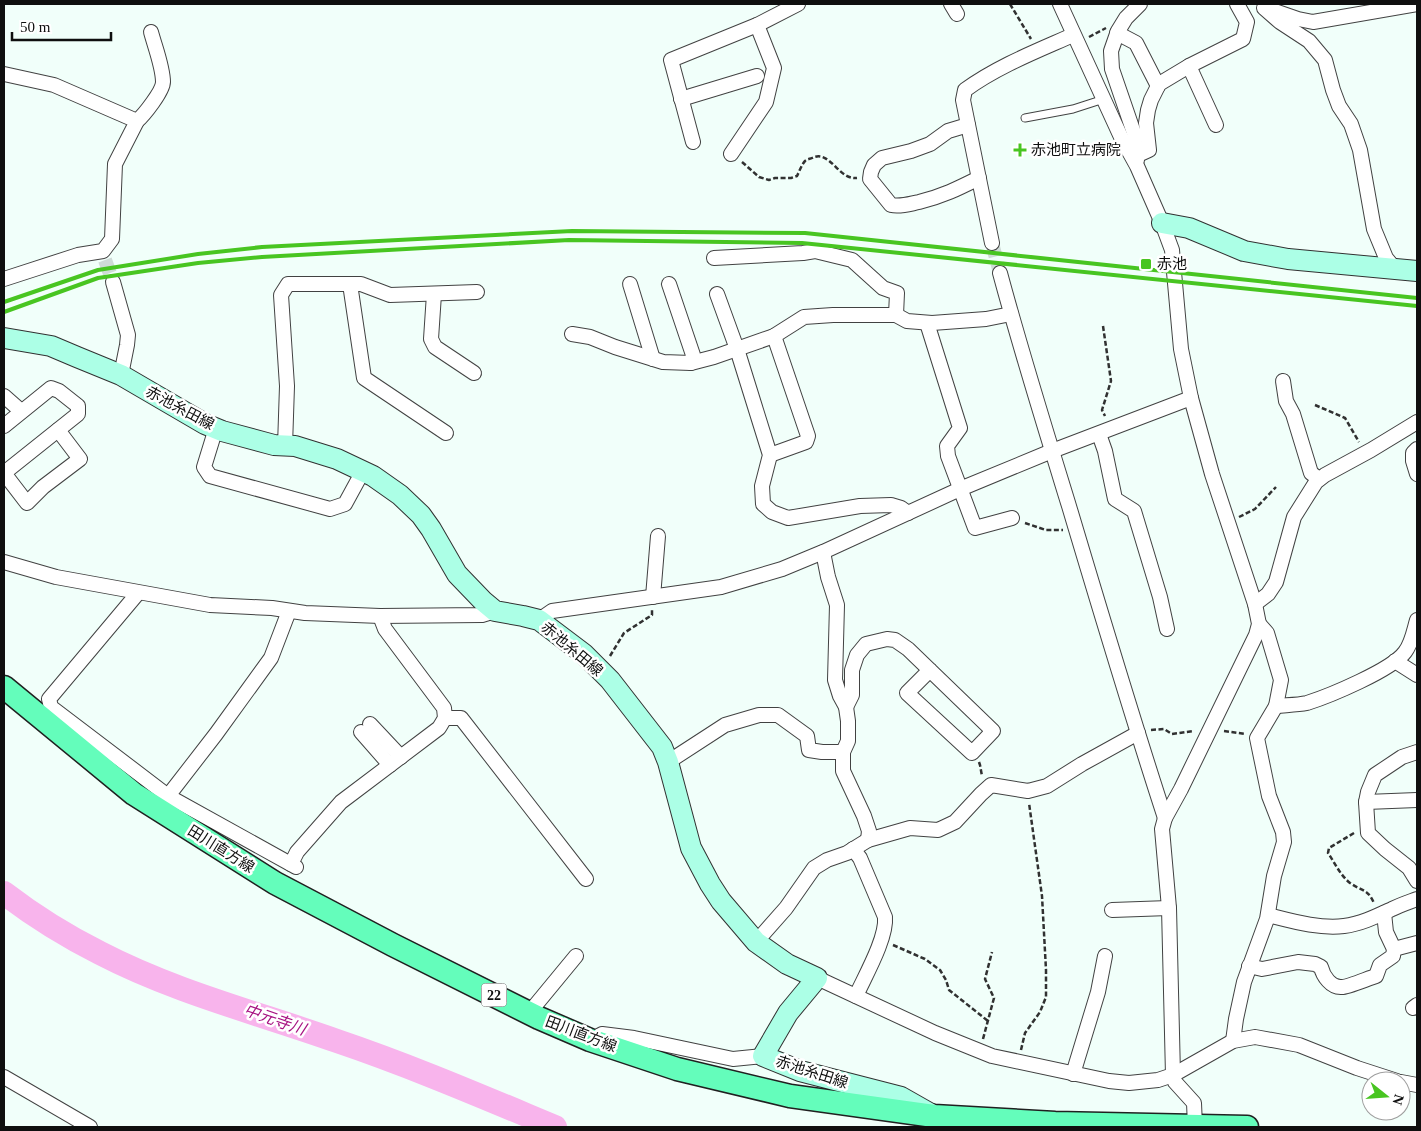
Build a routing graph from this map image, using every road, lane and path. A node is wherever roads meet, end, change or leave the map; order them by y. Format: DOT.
graph roads {
  1 [pos="798,4"];
  2 [pos="1010,4"];
  3 [pos="1060,4"];
  4 [pos="1140,4"];
  5 [pos="1237,4"];
  6 [pos="1417,4"];
  7 [pos="1261,6"];
  8 [pos="1342,11"];
  9 [pos="756,25"];
  10 [pos="1113,30"];
  11 [pos="152,32"];
  12 [pos="1075,39"];
  13 [pos="1040,50"];
  14 [pos="1188,66"];
  15 [pos="4,74"];
  16 [pos="757,76"];
  17 [pos="1158,86"];
  18 [pos="682,99"];
  19 [pos="1104,99"];
  20 [pos="1025,118"];
  21 [pos="137,121"];
  22 [pos="968,125"];
  23 [pos="1216,125"];
  24 [pos="694,142"];
  25 [pos="731,154"];
  26 [pos="1137,161"];
  27 [pos="870,176"];
  28 [pos="978,178"];
  29 [pos="1162,223"];
  30 [pos="992,243"];
  31 [pos="714,258"];
  32 [pos="1396,270"];
  33 [pos="1417,272"];
  34 [pos="1000,273"];
  35 [pos="4,279"];
  36 [pos="113,282"];
  37 [pos="350,284"];
  38 [pos="630,284"];
  39 [pos="669,284"];
  40 [pos="476,292"];
  41 [pos="434,294"];
  42 [pos="717,294"];
  43 [pos="1011,314"];
  44 [pos="896,315"];
  45 [pos="928,323"];
  46 [pos="1104,326"];
  47 [pos="572,334"];
  48 [pos="774,336"];
  49 [pos="4,338"];
  50 [pos="736,350"];
  51 [pos="653,359"];
  52 [pos="691,363"];
  53 [pos="474,373"];
  54 [pos="121,375"];
  55 [pos="1283,381"];
  56 [pos="4,396"];
  57 [pos="1191,398"];
  58 [pos="1314,405"];
  59 [pos="21,411"];
  60 [pos="1106,418"];
  61 [pos="1417,422"];
  62 [pos="4,426"];
  63 [pos="216,428"];
  64 [pos="58,430"];
  65 [pos="446,433"];
  66 [pos="1099,434"];
  67 [pos="285,446"];
  68 [pos="1417,449"];
  69 [pos="1052,451"];
  70 [pos="770,455"];
  71 [pos="1363,455"];
  72 [pos="362,471"];
  73 [pos="4,473"];
  74 [pos="1417,474"];
  75 [pos="1319,479"];
  76 [pos="1276,487"];
  77 [pos="960,489"];
  78 [pos="908,513"];
  79 [pos="1239,517"];
  80 [pos="1012,518"];
  81 [pos="1077,532"];
  82 [pos="658,536"];
  83 [pos="823,552"];
  84 [pos="4,562"];
  85 [pos="138,592"];
  86 [pos="653,597"];
  87 [pos="1255,604"];
  88 [pos="289,611"];
  89 [pos="495,611"];
  90 [pos="380,616"];
  91 [pos="539,620"];
  92 [pos="1417,620"];
  93 [pos="1259,624"];
  94 [pos="1167,628"];
  95 [pos="1395,661"];
  96 [pos="930,670"];
  97 [pos="600,671"];
  98 [pos="1417,675"];
  99 [pos="4,687"];
  100 [pos="1276,706"];
  101 [pos="846,707"];
  102 [pos="445,718"];
  103 [pos="366,728"];
  104 [pos="1210,730"];
  105 [pos="1138,733"];
  106 [pos="1256,738"];
  107 [pos="843,752"];
  108 [pos="1417,752"];
  109 [pos="972,753"];
  110 [pos="395,761"];
  111 [pos="668,762"];
  112 [pos="1028,791"];
  113 [pos="981,794"];
  114 [pos="168,796"];
  115 [pos="1417,800"];
  116 [pos="1366,802"];
  117 [pos="1165,818"];
  118 [pos="1368,833"];
  119 [pos="868,840"];
  120 [pos="853,850"];
  121 [pos="586,879"];
  122 [pos="1417,881"];
  123 [pos="1417,899"];
  124 [pos="1169,908"];
  125 [pos="1112,910"];
  126 [pos="1382,914"];
  127 [pos="1268,915"];
  128 [pos="881,940"];
  129 [pos="756,942"];
  130 [pos="1417,942"];
  131 [pos="1394,949"];
  132 [pos="992,952"];
  133 [pos="576,956"];
  134 [pos="1105,956"];
  135 [pos="1249,966"];
  136 [pos="817,978"];
  137 [pos="856,996"];
  138 [pos="529,1013"];
  139 [pos="988,1021"];
  140 [pos="590,1040"];
  141 [pos="1233,1041"];
  142 [pos="979,1051"];
  143 [pos="763,1056"];
  144 [pos="1019,1062"];
  145 [pos="1366,1071"];
  146 [pos="1074,1074"];
  147 [pos="1173,1074"];
  148 [pos="4,1077"];
  149 [pos="934,1116"];
  150 [pos="1055,1125"];
  151 [pos="1195,1126"];
  152 [pos="90,1127"];
  153 [pos="1247,1127"];
  1 -- 9 [label="street"];
  2 -- 13 [label="path"];
  3 -- 12 [label="street"];
  4 -- 10 [label="street"];
  5 -- 14 [label="street"];
  6 -- 8 [label="street"];
  7 -- 8 [label="street"];
  7 -- 32 [label="street"];
  9 -- 18 [label="street"];
  9 -- 25 [label="street"];
  10 -- 12 [label="path"];
  10 -- 17 [label="street"];
  10 -- 26 [label="street"];
  11 -- 21 [label="street"];
  12 -- 13 [label="street"];
  12 -- 19 [label="street"];
  13 -- 22 [label="street"];
  14 -- 17 [label="street"];
  14 -- 23 [label="street"];
  15 -- 21 [label="street"];
  16 -- 18 [label="street"];
  17 -- 26 [label="street"];
  18 -- 24 [label="street"];
  19 -- 20 [label="lane"];
  19 -- 26 [label="street"];
  21 -- 35 [label="street"];
  22 -- 27 [label="street"];
  22 -- 28 [label="street"];
  25 -- 27 [label="path"];
  26 -- 29 [label="street"];
  27 -- 28 [label="street"];
  28 -- 30 [label="street"];
  29 -- 32 [label="main road"];
  29 -- 57 [label="street"];
  31 -- 44 [label="street"];
  32 -- 33 [label="main road"];
  34 -- 43 [label="street"];
  36 -- 54 [label="street"];
  37 -- 41 [label="street"];
  37 -- 65 [label="street"];
  37 -- 67 [label="street"];
  38 -- 51 [label="street"];
  39 -- 52 [label="street"];
  40 -- 41 [label="street"];
  41 -- 53 [label="street"];
  42 -- 50 [label="street"];
  43 -- 45 [label="street"];
  43 -- 69 [label="street"];
  44 -- 45 [label="street"];
  44 -- 48 [label="street"];
  45 -- 77 [label="street"];
  46 -- 60 [label="path"];
  47 -- 51 [label="street"];
  48 -- 50 [label="street"];
  48 -- 70 [label="street"];
  49 -- 54 [label="main road, 赤池糸田線"];
  50 -- 52 [label="street"];
  50 -- 70 [label="street"];
  51 -- 52 [label="street"];
  54 -- 63 [label="main road, 赤池糸田線"];
  55 -- 75 [label="street"];
  56 -- 59 [label="street"];
  57 -- 66 [label="street"];
  57 -- 87 [label="street"];
  58 -- 71 [label="path"];
  59 -- 62 [label="street"];
  59 -- 64 [label="street"];
  61 -- 71 [label="street"];
  63 -- 67 [label="main road, 赤池糸田線"];
  63 -- 72 [label="street"];
  64 -- 73 [label="street"];
  64 -- 73 [label="street"];
  66 -- 69 [label="street"];
  66 -- 94 [label="street"];
  67 -- 72 [label="main road, 赤池糸田線"];
  68 -- 74 [label="street"];
  69 -- 77 [label="street"];
  69 -- 81 [label="street"];
  70 -- 78 [label="street"];
  71 -- 75 [label="street"];
  72 -- 89 [label="main road, 赤池糸田線"];
  75 -- 87 [label="street"];
  76 -- 79 [label="path"];
  77 -- 78 [label="street"];
  77 -- 80 [label="street"];
  78 -- 83 [label="street"];
  80 -- 81 [label="path"];
  81 -- 105 [label="street"];
  82 -- 86 [label="street"];
  83 -- 86 [label="street"];
  83 -- 101 [label="street"];
  84 -- 85 [label="street"];
  85 -- 88 [label="street"];
  85 -- 114 [label="street"];
  86 -- 91 [label="street"];
  86 -- 97 [label="path"];
  87 -- 93 [label="street"];
  88 -- 90 [label="street"];
  88 -- 114 [label="street"];
  89 -- 90 [label="street"];
  89 -- 91 [label="main road, 赤池糸田線"];
  90 -- 102 [label="street"];
  91 -- 97 [label="main road, 赤池糸田線"];
  92 -- 95 [label="street"];
  93 -- 100 [label="street"];
  93 -- 104 [label="street"];
  95 -- 98 [label="street"];
  95 -- 100 [label="street"];
  96 -- 101 [label="street"];
  96 -- 109 [label="street"];
  96 -- 109 [label="street"];
  97 -- 111 [label="main road, 赤池糸田線"];
  99 -- 138 [label="main road, 田川直方線 / 22"];
  100 -- 106 [label="street"];
  101 -- 107 [label="street"];
  102 -- 110 [label="street"];
  102 -- 121 [label="street"];
  103 -- 110 [label="street"];
  104 -- 105 [label="path"];
  104 -- 106 [label="path"];
  104 -- 117 [label="street"];
  105 -- 112 [label="street"];
  105 -- 117 [label="street"];
  106 -- 127 [label="street"];
  107 -- 111 [label="street"];
  107 -- 119 [label="street"];
  108 -- 116 [label="street"];
  109 -- 113 [label="path"];
  110 -- 114 [label="street"];
  111 -- 129 [label="main road, 赤池糸田線"];
  112 -- 113 [label="street"];
  112 -- 144 [label="path"];
  113 -- 119 [label="street"];
  115 -- 116 [label="street"];
  116 -- 118 [label="street"];
  117 -- 124 [label="street"];
  118 -- 122 [label="street"];
  118 -- 126 [label="path"];
  119 -- 120 [label="street"];
  120 -- 128 [label="street"];
  120 -- 129 [label="street"];
  123 -- 126 [label="street"];
  124 -- 125 [label="street"];
  124 -- 147 [label="street"];
  126 -- 127 [label="street"];
  126 -- 131 [label="street"];
  127 -- 135 [label="street"];
  128 -- 137 [label="street"];
  128 -- 139 [label="path"];
  129 -- 136 [label="main road, 赤池糸田線"];
  130 -- 131 [label="street"];
  131 -- 135 [label="street"];
  132 -- 139 [label="path"];
  133 -- 138 [label="street"];
  134 -- 146 [label="street"];
  135 -- 141 [label="street"];
  136 -- 137 [label="street"];
  136 -- 143 [label="main road, 赤池糸田線"];
  137 -- 142 [label="street"];
  138 -- 140 [label="main road, 田川直方線 / 22"];
  139 -- 142 [label="path"];
  140 -- 143 [label="street"];
  140 -- 149 [label="main road, 田川直方線 / 22"];
  141 -- 145 [label="street"];
  141 -- 147 [label="street"];
  142 -- 144 [label="street"];
  143 -- 149 [label="main road, 赤池糸田線"];
  144 -- 146 [label="street"];
  146 -- 147 [label="street"];
  147 -- 151 [label="street"];
  148 -- 152 [label="street"];
  149 -- 150 [label="main road, 田川直方線 / 22"];
  150 -- 151 [label="main road, 田川直方線 / 22"];
  151 -- 153 [label="main road, 田川直方線 / 22"];
}
